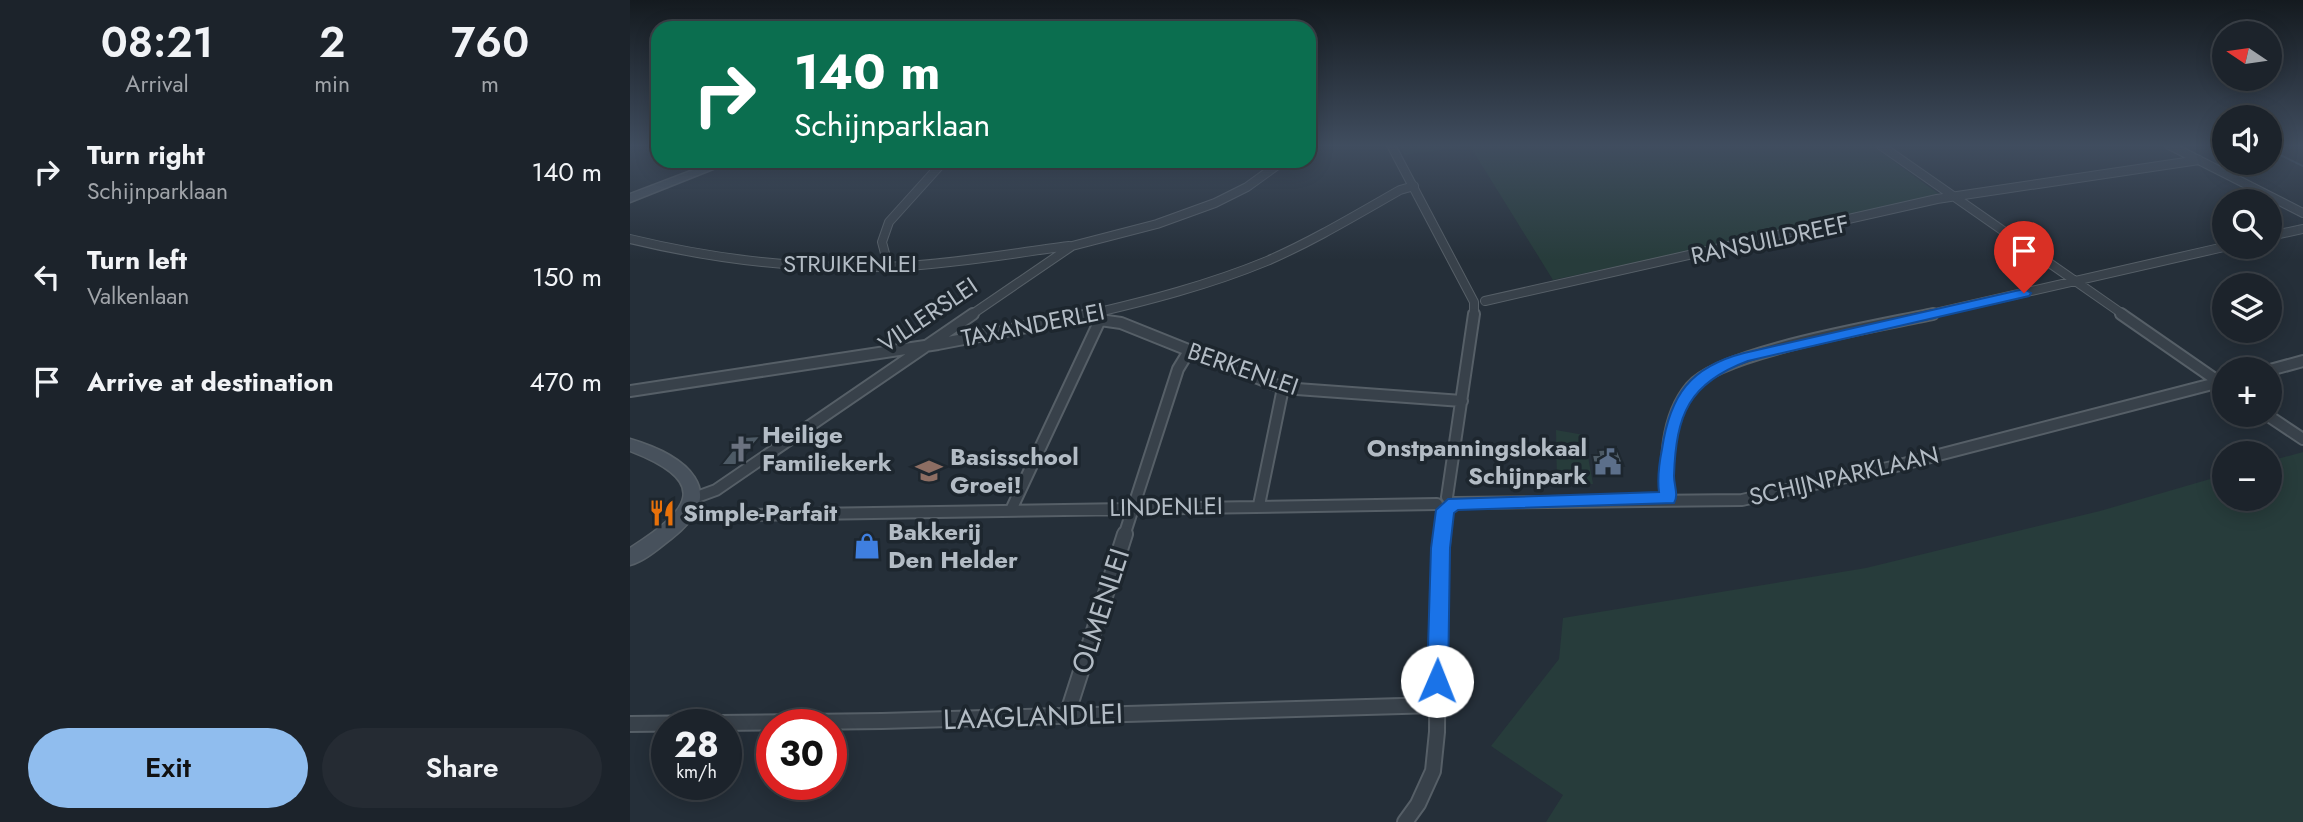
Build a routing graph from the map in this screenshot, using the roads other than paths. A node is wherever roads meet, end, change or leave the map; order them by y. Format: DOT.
graph roads {
  1 [pos="668,183"];
  2 [pos="924,183"];
  3 [pos="1252,183"];
  4 [pos="1413,183"];
  5 [pos="1936,183"];
  6 [pos="2040,183"];
  7 [pos="2245,183"];
  8 [pos="1414,186"];
  9 [pos="1954,196"];
  10 [pos="630,198"];
  11 [pos="2303,213"];
  12 [pos="2303,229"];
  13 [pos="2282,233"];
  14 [pos="630,239"];
  15 [pos="1072,246"];
  16 [pos="2212,250"];
  17 [pos="883,267"];
  18 [pos="2075,281"];
  19 [pos="1480,301"];
  20 [pos="1112,315"];
  21 [pos="1099,317"];
  22 [pos="926,346"];
  23 [pos="1189,351"];
  24 [pos="2303,362"];
  25 [pos="2282,367"];
  26 [pos="2212,375"];
  27 [pos="2212,386"];
  28 [pos="1283,388"];
  29 [pos="630,391"];
  30 [pos="1462,401"];
  31 [pos="2282,425"];
  32 [pos="2303,439"];
  33 [pos="630,444"];
  34 [pos="694,498"];
  35 [pos="1668,499"];
  36 [pos="1446,504"];
  37 [pos="1259,505"];
  38 [pos="1133,508"];
  39 [pos="1011,510"];
  40 [pos="685,516"];
  41 [pos="630,558"];
  42 [pos="1437,705"];
  43 [pos="1067,715"];
  44 [pos="630,724"];
  45 [pos="1405,822"];
  1 -- 10 [label="street"];
  2 -- 17 [label="street"];
  3 -- 15 [label="street, VILLERSLEI"];
  4 -- 8 [label="street"];
  5 -- 9 [label="street"];
  6 -- 9 [label="street, RANSUILDREEF"];
  7 -- 11 [label="street"];
  8 -- 19 [label="street"];
  8 -- 20 [label="street, TAXANDERLEI"];
  9 -- 18 [label="street"];
  9 -- 19 [label="street, RANSUILDREEF"];
  12 -- 13 [label="street"];
  14 -- 17 [label="street, STRUIKENLEI"];
  15 -- 17 [label="street, STRUIKENLEI"];
  15 -- 22 [label="street, VILLERSLEI"];
  16 -- 18 [label="street"];
  18 -- 26 [label="street"];
  18 -- 35 [label="street"];
  19 -- 30 [label="street"];
  20 -- 21 [label="street, BERKENLEI"];
  20 -- 23 [label="street, BERKENLEI"];
  21 -- 22 [label="street, TAXANDERLEI"];
  21 -- 39 [label="street"];
  22 -- 29 [label="street, TAXANDERLEI"];
  22 -- 34 [label="street, VILLERSLEI"];
  23 -- 28 [label="street, BERKENLEI"];
  23 -- 38 [label="street, OLMENLEI"];
  24 -- 25 [label="street"];
  27 -- 35 [label="street, SCHIJNPARKLAAN"];
  28 -- 30 [label="street, BERKENLEI"];
  28 -- 37 [label="street"];
  30 -- 36 [label="street"];
  31 -- 32 [label="street"];
  33 -- 34 [label="street"];
  34 -- 40 [label="street"];
  35 -- 36 [label="street, SCHIJNPARKLAAN"];
  36 -- 37 [label="street, LINDENLEI"];
  36 -- 42 [label="street"];
  37 -- 38 [label="street, LINDENLEI"];
  38 -- 39 [label="street, LINDENLEI"];
  38 -- 43 [label="street, OLMENLEI"];
  39 -- 40 [label="street, LINDENLEI"];
  40 -- 41 [label="street"];
  42 -- 43 [label="street, LAAGLANDLEI"];
  42 -- 45 [label="street"];
  43 -- 44 [label="street, LAAGLANDLEI"];
}
